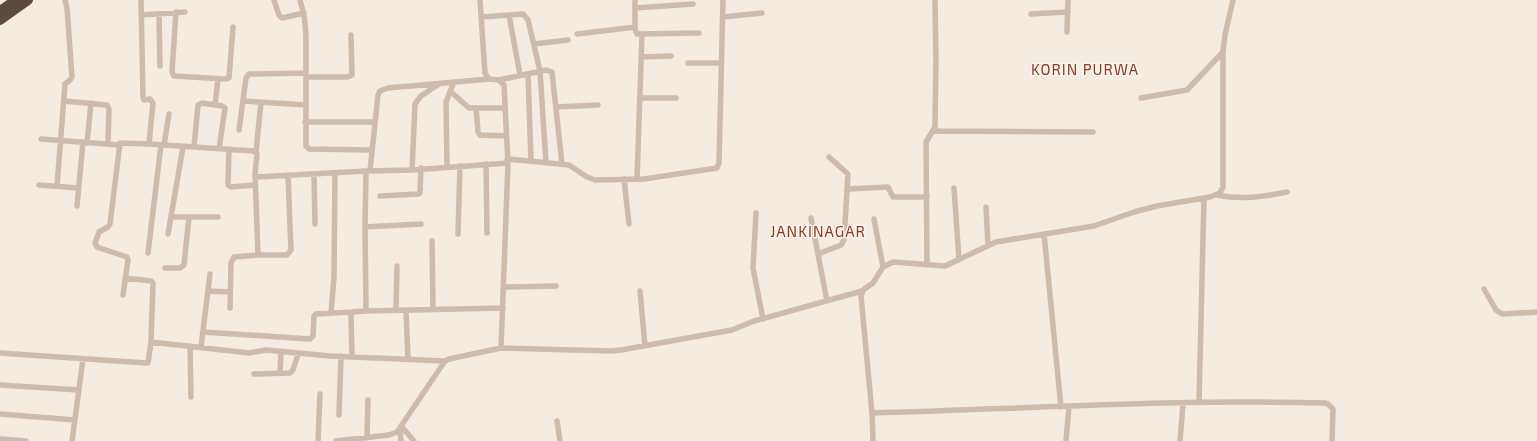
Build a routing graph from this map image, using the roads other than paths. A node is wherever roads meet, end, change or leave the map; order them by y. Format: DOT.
graph roads {
  1 [pos="16,0"];
  2 [pos="28,0"];
  3 [pos="64,0"];
  4 [pos="142,0"];
  5 [pos="274,0"];
  6 [pos="300,0"];
  7 [pos="480,0"];
  8 [pos="635,0"];
  9 [pos="723,0"];
  10 [pos="935,0"];
  11 [pos="1068,0"];
  12 [pos="1233,0"];
  13 [pos="693,4"];
  14 [pos="635,8"];
  15 [pos="1,10"];
  16 [pos="176,12"];
  17 [pos="185,12"];
  18 [pos="1068,12"];
  19 [pos="304,13"];
  20 [pos="762,13"];
  21 [pos="159,14"];
  22 [pos="1031,14"];
  23 [pos="142,15"];
  24 [pos="509,15"];
  25 [pos="481,17"];
  26 [pos="723,17"];
  27 [pos="0,20"];
  28 [pos="233,27"];
  29 [pos="635,27"];
  30 [pos="1067,32"];
  31 [pos="699,33"];
  32 [pos="577,34"];
  33 [pos="642,34"];
  34 [pos="351,35"];
  35 [pos="568,40"];
  36 [pos="534,44"];
  37 [pos="1223,52"];
  38 [pos="671,56"];
  39 [pos="641,57"];
  40 [pos="688,63"];
  41 [pos="721,63"];
  42 [pos="160,66"];
  43 [pos="540,71"];
  44 [pos="528,74"];
  45 [pos="306,75"];
  46 [pos="520,75"];
  47 [pos="218,79"];
  48 [pos="489,79"];
  49 [pos="499,80"];
  50 [pos="454,82"];
  51 [pos="441,83"];
  52 [pos="450,91"];
  53 [pos="640,98"];
  54 [pos="676,98"];
  55 [pos="1141,98"];
  56 [pos="64,101"];
  57 [pos="243,101"];
  58 [pos="262,102"];
  59 [pos="91,103"];
  60 [pos="215,105"];
  61 [pos="306,105"];
  62 [pos="598,105"];
  63 [pos="476,108"];
  64 [pos="505,108"];
  65 [pos="556,108"];
  66 [pos="169,114"];
  67 [pos="306,122"];
  68 [pos="375,122"];
  69 [pos="239,130"];
  70 [pos="933,131"];
  71 [pos="1093,132"];
  72 [pos="506,136"];
  73 [pos="41,139"];
  74 [pos="61,141"];
  75 [pos="85,142"];
  76 [pos="108,144"];
  77 [pos="149,144"];
  78 [pos="119,145"];
  79 [pos="163,145"];
  80 [pos="183,147"];
  81 [pos="194,147"];
  82 [pos="219,149"];
  83 [pos="229,150"];
  84 [pos="372,150"];
  85 [pos="256,152"];
  86 [pos="829,157"];
  87 [pos="508,161"];
  88 [pos="531,161"];
  89 [pos="546,163"];
  90 [pos="486,164"];
  91 [pos="562,164"];
  92 [pos="460,166"];
  93 [pos="447,167"];
  94 [pos="421,168"];
  95 [pos="412,170"];
  96 [pos="368,171"];
  97 [pos="335,173"];
  98 [pos="255,174"];
  99 [pos="314,174"];
  100 [pos="288,175"];
  101 [pos="637,179"];
  102 [pos="624,180"];
  103 [pos="39,185"];
  104 [pos="255,185"];
  105 [pos="57,186"];
  106 [pos="78,188"];
  107 [pos="848,188"];
  108 [pos="954,188"];
  109 [pos="1286,192"];
  110 [pos="1217,195"];
  111 [pos="380,196"];
  112 [pos="927,197"];
  113 [pos="1204,198"];
  114 [pos="77,206"];
  115 [pos="986,207"];
  116 [pos="756,213"];
  117 [pos="171,217"];
  118 [pos="189,217"];
  119 [pos="218,217"];
  120 [pos="811,218"];
  121 [pos="874,219"];
  122 [pos="315,224"];
  123 [pos="421,224"];
  124 [pos="629,224"];
  125 [pos="365,227"];
  126 [pos="487,233"];
  127 [pos="168,234"];
  128 [pos="458,234"];
  129 [pos="1044,234"];
  130 [pos="432,242"];
  131 [pos="988,245"];
  132 [pos="148,252"];
  133 [pos="818,254"];
  134 [pos="258,255"];
  135 [pos="959,260"];
  136 [pos="928,265"];
  137 [pos="397,266"];
  138 [pos="883,267"];
  139 [pos="165,268"];
  140 [pos="210,274"];
  141 [pos="125,278"];
  142 [pos="556,286"];
  143 [pos="504,287"];
  144 [pos="1484,289"];
  145 [pos="208,291"];
  146 [pos="640,291"];
  147 [pos="230,292"];
  148 [pos="862,292"];
  149 [pos="123,294"];
  150 [pos="827,301"];
  151 [pos="230,308"];
  152 [pos="503,308"];
  153 [pos="433,309"];
  154 [pos="396,310"];
  155 [pos="406,310"];
  156 [pos="366,311"];
  157 [pos="352,312"];
  158 [pos="1537,312"];
  159 [pos="331,313"];
  160 [pos="763,319"];
  161 [pos="203,332"];
  162 [pos="151,342"];
  163 [pos="190,346"];
  164 [pos="645,346"];
  165 [pos="201,347"];
  166 [pos="501,348"];
  167 [pos="281,352"];
  168 [pos="0,354"];
  169 [pos="298,354"];
  170 [pos="341,356"];
  171 [pos="352,356"];
  172 [pos="84,359"];
  173 [pos="408,359"];
  174 [pos="445,361"];
  175 [pos="280,373"];
  176 [pos="254,374"];
  177 [pos="0,385"];
  178 [pos="79,390"];
  179 [pos="320,394"];
  180 [pos="191,397"];
  181 [pos="368,400"];
  182 [pos="1199,402"];
  183 [pos="1183,404"];
  184 [pos="1069,406"];
  185 [pos="1061,407"];
  186 [pos="872,413"];
  187 [pos="0,414"];
  188 [pos="339,415"];
  189 [pos="75,420"];
  190 [pos="557,421"];
  191 [pos="401,428"];
  192 [pos="368,438"];
  193 [pos="0,439"];
  194 [pos="26,441"];
  195 [pos="72,441"];
  196 [pos="318,441"];
  197 [pos="336,441"];
  198 [pos="401,441"];
  199 [pos="414,441"];
  200 [pos="560,441"];
  201 [pos="873,441"];
  202 [pos="1066,441"];
  203 [pos="1180,441"];
  204 [pos="1332,441"];
  1 -- 15 [label="highway"];
  2 -- 27 [label="highway"];
  3 -- 56 [label="street"];
  4 -- 23 [label="street"];
  5 -- 19 [label="street"];
  6 -- 19 [label="street"];
  7 -- 25 [label="street"];
  8 -- 14 [label="street"];
  9 -- 26 [label="street"];
  10 -- 70 [label="street"];
  11 -- 18 [label="street"];
  12 -- 37 [label="street"];
  13 -- 14 [label="street"];
  14 -- 29 [label="street"];
  16 -- 17 [label="street"];
  16 -- 21 [label="street"];
  16 -- 47 [label="street"];
  18 -- 22 [label="street"];
  18 -- 30 [label="street"];
  19 -- 45 [label="street"];
  20 -- 26 [label="street"];
  21 -- 23 [label="street"];
  21 -- 42 [label="street"];
  23 -- 77 [label="street"];
  24 -- 25 [label="street"];
  24 -- 36 [label="street"];
  24 -- 46 [label="street"];
  25 -- 48 [label="street"];
  26 -- 41 [label="street"];
  28 -- 47 [label="street"];
  29 -- 32 [label="street"];
  29 -- 33 [label="street"];
  31 -- 33 [label="street"];
  33 -- 39 [label="street"];
  34 -- 45 [label="street"];
  35 -- 36 [label="street"];
  36 -- 43 [label="street"];
  37 -- 55 [label="street"];
  37 -- 110 [label="street"];
  38 -- 39 [label="street"];
  39 -- 53 [label="street"];
  40 -- 41 [label="street"];
  41 -- 101 [label="street"];
  43 -- 44 [label="street"];
  43 -- 65 [label="street"];
  43 -- 89 [label="street"];
  44 -- 46 [label="street"];
  44 -- 88 [label="street"];
  45 -- 57 [label="street"];
  45 -- 61 [label="street"];
  46 -- 49 [label="street"];
  47 -- 60 [label="street"];
  48 -- 49 [label="street"];
  48 -- 50 [label="street"];
  49 -- 64 [label="street"];
  50 -- 51 [label="street"];
  50 -- 52 [label="street"];
  51 -- 68 [label="street"];
  51 -- 95 [label="street"];
  52 -- 63 [label="street"];
  52 -- 93 [label="street"];
  53 -- 54 [label="street"];
  53 -- 101 [label="street"];
  56 -- 59 [label="street"];
  56 -- 74 [label="street"];
  57 -- 58 [label="street"];
  57 -- 69 [label="street"];
  58 -- 61 [label="street"];
  58 -- 85 [label="street"];
  59 -- 75 [label="street"];
  59 -- 76 [label="street"];
  60 -- 81 [label="street"];
  60 -- 82 [label="street"];
  61 -- 67 [label="street"];
  62 -- 65 [label="street"];
  63 -- 64 [label="street"];
  63 -- 72 [label="street"];
  64 -- 72 [label="street"];
  65 -- 91 [label="street"];
  66 -- 79 [label="street"];
  67 -- 68 [label="street"];
  67 -- 84 [label="street"];
  68 -- 84 [label="street"];
  70 -- 71 [label="street"];
  70 -- 112 [label="street"];
  72 -- 87 [label="street"];
  73 -- 74 [label="street"];
  74 -- 75 [label="street"];
  74 -- 105 [label="street"];
  75 -- 76 [label="street"];
  75 -- 106 [label="street"];
  76 -- 78 [label="street"];
  77 -- 78 [label="street"];
  77 -- 79 [label="street"];
  78 -- 141 [label="street"];
  79 -- 80 [label="street"];
  79 -- 132 [label="street"];
  80 -- 81 [label="street"];
  80 -- 117 [label="street"];
  81 -- 82 [label="street"];
  82 -- 83 [label="street"];
  83 -- 85 [label="street"];
  83 -- 104 [label="street"];
  84 -- 96 [label="street"];
  85 -- 98 [label="street"];
  86 -- 107 [label="street"];
  87 -- 88 [label="street"];
  87 -- 90 [label="street"];
  87 -- 143 [label="street"];
  88 -- 89 [label="street"];
  89 -- 91 [label="street"];
  90 -- 92 [label="street"];
  90 -- 126 [label="street"];
  91 -- 102 [label="street"];
  92 -- 93 [label="street"];
  92 -- 128 [label="street"];
  93 -- 94 [label="street"];
  94 -- 95 [label="street"];
  94 -- 111 [label="street"];
  95 -- 96 [label="street"];
  96 -- 97 [label="street"];
  96 -- 125 [label="street"];
  97 -- 99 [label="street"];
  97 -- 159 [label="street"];
  98 -- 100 [label="street"];
  98 -- 104 [label="street"];
  99 -- 100 [label="street"];
  99 -- 122 [label="street"];
  100 -- 134 [label="street"];
  101 -- 102 [label="street"];
  102 -- 124 [label="street"];
  103 -- 105 [label="street"];
  104 -- 134 [label="street"];
  105 -- 106 [label="street"];
  106 -- 114 [label="street"];
  107 -- 112 [label="street"];
  107 -- 133 [label="street"];
  108 -- 135 [label="street"];
  109 -- 110 [label="street"];
  110 -- 113 [label="street"];
  112 -- 136 [label="street"];
  113 -- 129 [label="street"];
  113 -- 182 [label="street"];
  115 -- 131 [label="street"];
  116 -- 160 [label="street"];
  117 -- 118 [label="street"];
  117 -- 127 [label="street"];
  118 -- 119 [label="street"];
  118 -- 139 [label="street"];
  120 -- 133 [label="street"];
  121 -- 138 [label="street"];
  123 -- 125 [label="street"];
  125 -- 156 [label="street"];
  129 -- 131 [label="street"];
  129 -- 185 [label="street"];
  130 -- 153 [label="street"];
  131 -- 135 [label="street"];
  133 -- 150 [label="street"];
  134 -- 147 [label="street"];
  135 -- 136 [label="street"];
  136 -- 138 [label="street"];
  137 -- 154 [label="street"];
  138 -- 148 [label="street"];
  140 -- 145 [label="street"];
  141 -- 149 [label="street"];
  141 -- 162 [label="street"];
  142 -- 143 [label="street"];
  143 -- 152 [label="street"];
  144 -- 158 [label="street"];
  145 -- 147 [label="street"];
  145 -- 161 [label="street"];
  146 -- 164 [label="street"];
  147 -- 151 [label="street"];
  148 -- 150 [label="street"];
  148 -- 186 [label="street"];
  150 -- 160 [label="street"];
  152 -- 153 [label="street"];
  152 -- 166 [label="street"];
  153 -- 155 [label="street"];
  154 -- 155 [label="street"];
  154 -- 156 [label="street"];
  155 -- 173 [label="street"];
  156 -- 157 [label="street"];
  157 -- 159 [label="street"];
  157 -- 171 [label="street"];
  159 -- 161 [label="street"];
  160 -- 164 [label="street"];
  161 -- 165 [label="street"];
  162 -- 163 [label="street"];
  162 -- 172 [label="street"];
  163 -- 165 [label="street"];
  163 -- 180 [label="street"];
  164 -- 166 [label="street"];
  165 -- 167 [label="street"];
  166 -- 174 [label="street"];
  167 -- 169 [label="street"];
  167 -- 175 [label="street"];
  168 -- 172 [label="street"];
  169 -- 170 [label="street"];
  169 -- 175 [label="street"];
  170 -- 171 [label="street"];
  170 -- 188 [label="street"];
  171 -- 173 [label="street"];
  172 -- 178 [label="street"];
  173 -- 174 [label="street"];
  174 -- 191 [label="street"];
  175 -- 176 [label="street"];
  177 -- 178 [label="street"];
  178 -- 189 [label="street"];
  179 -- 196 [label="street"];
  181 -- 192 [label="street"];
  182 -- 183 [label="street"];
  182 -- 204 [label="street"];
  183 -- 184 [label="street"];
  183 -- 203 [label="street"];
  184 -- 185 [label="street"];
  184 -- 202 [label="street"];
  185 -- 186 [label="street"];
  186 -- 201 [label="street"];
  187 -- 189 [label="street"];
  189 -- 195 [label="street"];
  190 -- 200 [label="street"];
  191 -- 192 [label="street"];
  191 -- 198 [label="street"];
  191 -- 199 [label="street"];
  192 -- 197 [label="street"];
  193 -- 194 [label="street"];
}
